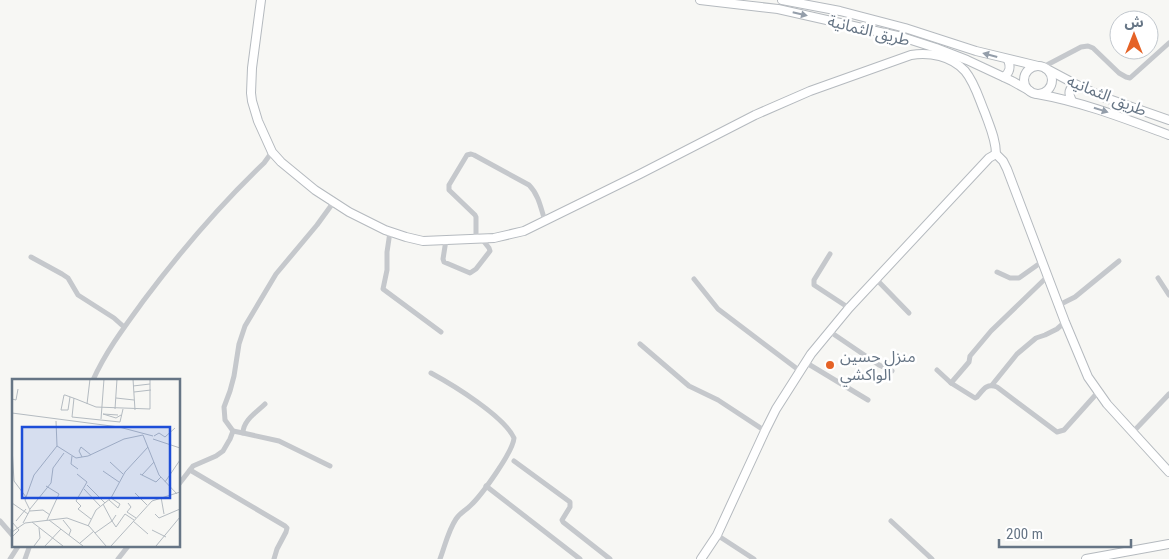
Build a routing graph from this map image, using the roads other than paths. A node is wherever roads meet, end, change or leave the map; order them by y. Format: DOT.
graph roads {
  1 [pos="261,0"];
  2 [pos="700,0"];
  3 [pos="782,0"];
  4 [pos="1169,43"];
  5 [pos="1008,60"];
  6 [pos="977,65"];
  7 [pos="1042,67"];
  8 [pos="1004,77"];
  9 [pos="969,78"];
  10 [pos="1077,85"];
  11 [pos="1034,92"];
  12 [pos="1072,101"];
  13 [pos="1169,120"];
  14 [pos="1169,135"];
  15 [pos="272,152"];
  16 [pos="996,154"];
  17 [pos="333,203"];
  18 [pos="546,222"];
  19 [pos="390,232"];
  20 [pos="479,239"];
  21 [pos="446,240"];
  22 [pos="830,254"];
  23 [pos="31,257"];
  24 [pos="1043,261"];
  25 [pos="1119,261"];
  26 [pos="997,272"];
  27 [pos="1048,276"];
  28 [pos="1158,278"];
  29 [pos="694,279"];
  30 [pos="876,279"];
  31 [pos="1169,296"];
  32 [pos="1059,305"];
  33 [pos="849,308"];
  34 [pos="910,313"];
  35 [pos="1065,322"];
  36 [pos="124,327"];
  37 [pos="829,331"];
  38 [pos="441,332"];
  39 [pos="640,344"];
  40 [pos="805,362"];
  41 [pos="937,370"];
  42 [pos="800,371"];
  43 [pos="892,371"];
  44 [pos="431,373"];
  45 [pos="94,379"];
  46 [pos="951,383"];
  47 [pos="992,385"];
  48 [pos="1099,391"];
  49 [pos="1169,394"];
  50 [pos="868,400"];
  51 [pos="265,404"];
  52 [pos="765,431"];
  53 [pos="233,432"];
  54 [pos="1133,432"];
  55 [pos="243,433"];
  56 [pos="514,461"];
  57 [pos="330,466"];
  58 [pos="190,470"];
  59 [pos="1169,472"];
  60 [pos="180,482"];
  61 [pos="486,486"];
  62 [pos="0,521"];
  63 [pos="891,521"];
  64 [pos="12,535"];
  65 [pos="717,535"];
  66 [pos="1169,544"];
  67 [pos="20,546"];
  68 [pos="128,546"];
  69 [pos="29,548"];
  70 [pos="1099,558"];
  71 [pos="10,559"];
  72 [pos="25,559"];
  73 [pos="118,559"];
  74 [pos="274,559"];
  75 [pos="440,559"];
  76 [pos="580,559"];
  77 [pos="610,559"];
  78 [pos="701,559"];
  79 [pos="754,559"];
  80 [pos="932,559"];
  81 [pos="1086,559"];
  1 -- 15 [label="street"];
  2 -- 6 [label="street, طريق الثمانية, one-way"];
  5 -- 3 [label="street, one-way"];
  4 -- 7 [label="street, طريق الثمانيه"];
  5 -- 7 [label="street"];
  5 -- 8 [label="street"];
  6 -- 8 [label="street, طريق الثمانية"];
  6 -- 9 [label="street"];
  7 -- 10 [label="street, طريق الثمانيه"];
  7 -- 11 [label="street"];
  7 -- 11 [label="street"];
  8 -- 11 [label="street, طريق الثمانية"];
  9 -- 16 [label="street"];
  9 -- 18 [label="street"];
  10 -- 12 [label="street"];
  10 -- 13 [label="street, طريق الثمانيه"];
  11 -- 12 [label="street, طريق الثمانية"];
  12 -- 14 [label="street, طريق الثمانية, one-way"];
  15 -- 17 [label="street"];
  15 -- 36 [label="street"];
  16 -- 24 [label="street"];
  16 -- 30 [label="street"];
  17 -- 19 [label="street"];
  17 -- 53 [label="street"];
  18 -- 20 [label="street"];
  18 -- 20 [label="street"];
  19 -- 21 [label="street"];
  19 -- 38 [label="street"];
  20 -- 21 [label="street"];
  20 -- 21 [label="street"];
  22 -- 33 [label="street"];
  23 -- 36 [label="street"];
  24 -- 26 [label="street"];
  24 -- 27 [label="street"];
  25 -- 32 [label="street"];
  27 -- 32 [label="street"];
  27 -- 46 [label="street"];
  28 -- 31 [label="street"];
  29 -- 42 [label="street"];
  30 -- 33 [label="street"];
  30 -- 34 [label="street"];
  32 -- 35 [label="street"];
  33 -- 37 [label="street"];
  35 -- 47 [label="street"];
  35 -- 48 [label="street"];
  36 -- 45 [label="street"];
  37 -- 40 [label="street"];
  37 -- 43 [label="street"];
  39 -- 52 [label="street"];
  40 -- 42 [label="street"];
  40 -- 50 [label="street"];
  41 -- 46 [label="street"];
  42 -- 52 [label="street"];
  44 -- 61 [label="street"];
  46 -- 47 [label="street"];
  47 -- 48 [label="street"];
  48 -- 54 [label="street"];
  49 -- 54 [label="street"];
  51 -- 55 [label="street"];
  52 -- 65 [label="street"];
  53 -- 55 [label="street"];
  53 -- 58 [label="street"];
  54 -- 59 [label="street"];
  55 -- 57 [label="street"];
  56 -- 77 [label="street"];
  58 -- 60 [label="street"];
  58 -- 74 [label="street"];
  61 -- 75 [label="street"];
  61 -- 76 [label="street"];
  62 -- 64 [label="street"];
  63 -- 80 [label="street"];
  65 -- 78 [label="street"];
  65 -- 79 [label="street"];
  66 -- 70 [label="street"];
  67 -- 71 [label="street"];
  68 -- 73 [label="street"];
  69 -- 72 [label="street"];
  70 -- 81 [label="street"];
}
